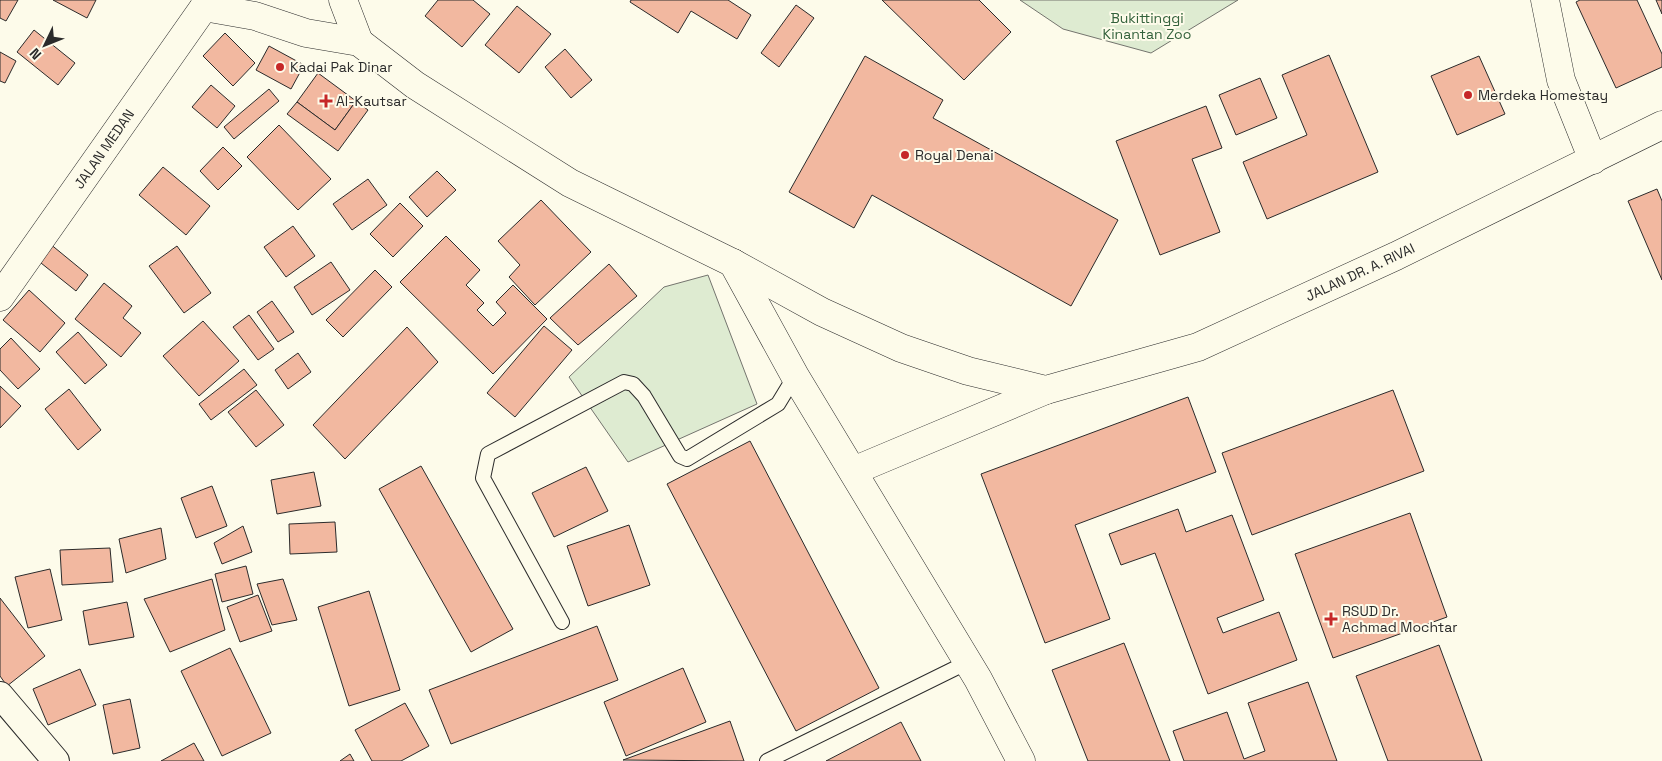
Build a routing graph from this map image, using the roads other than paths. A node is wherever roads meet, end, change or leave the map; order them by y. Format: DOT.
graph roads {
  1 [pos="343,0"];
  2 [pos="1545,0"];
  3 [pos="206,3"];
  4 [pos="359,42"];
  5 [pos="1662,125"];
  6 [pos="1593,160"];
  7 [pos="733,263"];
  8 [pos="0,297"];
  9 [pos="795,376"];
  10 [pos="1046,390"];
  11 [pos="853,471"];
  12 [pos="562,622"];
  13 [pos="968,662"];
  14 [pos="0,695"];
  15 [pos="56,761"];
  16 [pos="767,761"];
  17 [pos="1021,761"];
  1 -- 4 [label="main road"];
  2 -- 6 [label="main road"];
  3 -- 4 [label="main road"];
  3 -- 8 [label="main road, JALAN MEDAN"];
  4 -- 7 [label="main road"];
  5 -- 6 [label="main road, JALAN DR. A. RIVAI"];
  6 -- 10 [label="main road, JALAN DR. A. RIVAI"];
  7 -- 9 [label="main road"];
  7 -- 10 [label="main road"];
  9 -- 11 [label="main road"];
  9 -- 12 [label="lane"];
  10 -- 11 [label="main road, JALAN DR. A. RIVAI"];
  11 -- 13 [label="main road"];
  13 -- 16 [label="lane"];
  13 -- 17 [label="main road"];
  14 -- 15 [label="street"];
}
